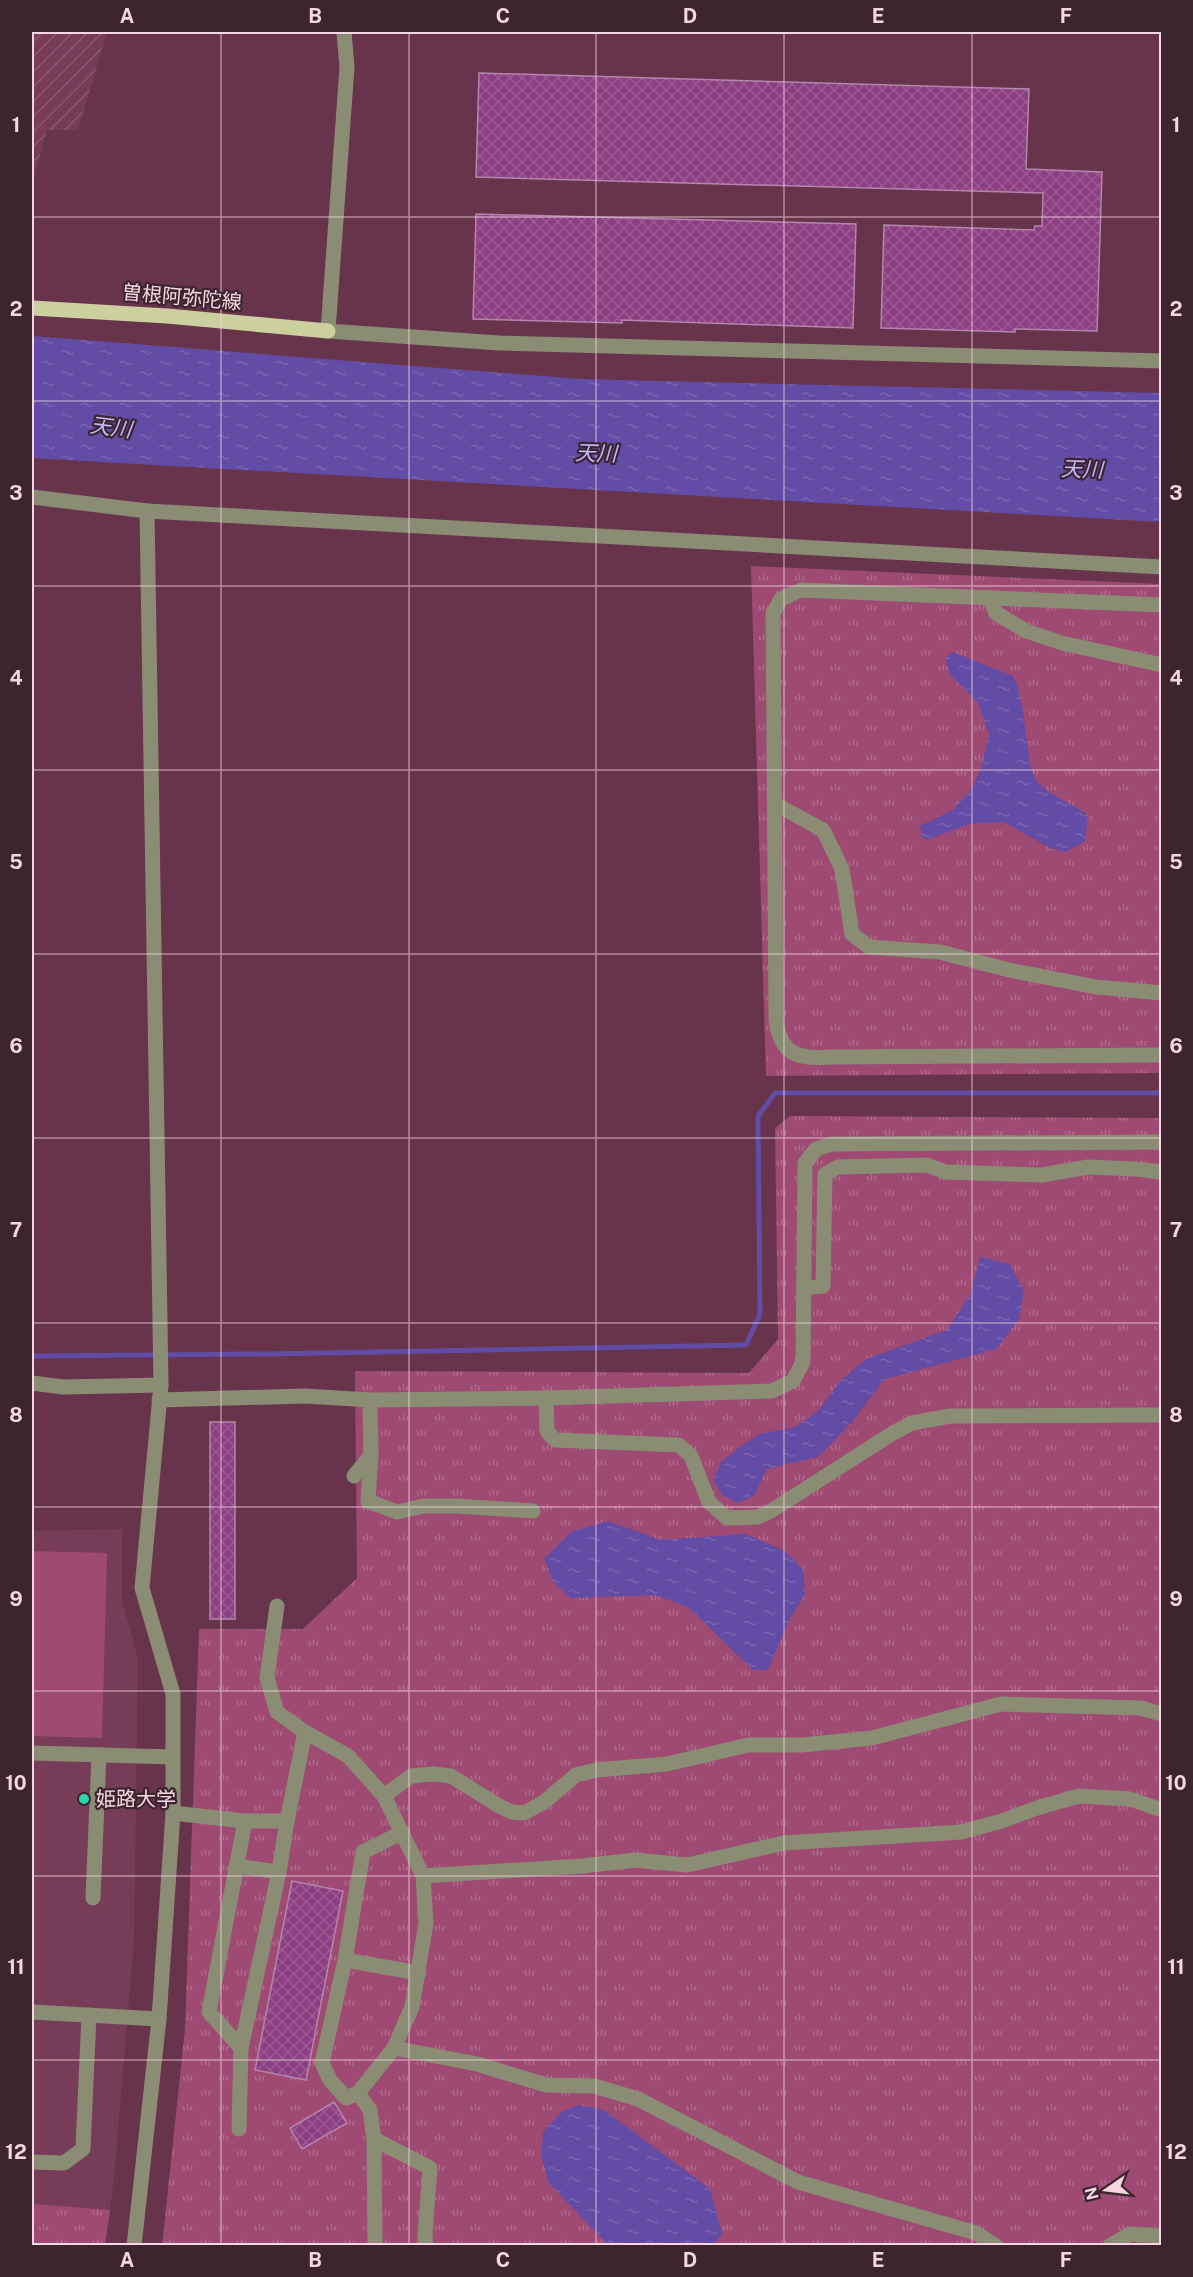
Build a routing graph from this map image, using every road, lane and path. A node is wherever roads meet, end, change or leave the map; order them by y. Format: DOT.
graph roads {
  1 [pos="344,32"];
  2 [pos="32,308"];
  3 [pos="328,331"];
  4 [pos="1161,361"];
  5 [pos="32,496"];
  6 [pos="147,511"];
  7 [pos="1161,567"];
  8 [pos="989,597"];
  9 [pos="1161,605"];
  10 [pos="1161,665"];
  11 [pos="775,804"];
  12 [pos="1161,993"];
  13 [pos="1161,1055"];
  14 [pos="1161,1142"];
  15 [pos="1161,1172"];
  16 [pos="804,1288"];
  17 [pos="32,1383"];
  18 [pos="161,1385"];
  19 [pos="546,1398"];
  20 [pos="159,1400"];
  21 [pos="370,1400"];
  22 [pos="1161,1415"];
  23 [pos="371,1455"];
  24 [pos="354,1476"];
  25 [pos="533,1510"];
  26 [pos="277,1606"];
  27 [pos="1161,1713"];
  28 [pos="305,1732"];
  29 [pos="32,1753"];
  30 [pos="99,1755"];
  31 [pos="172,1757"];
  32 [pos="384,1796"];
  33 [pos="1161,1810"];
  34 [pos="173,1813"];
  35 [pos="245,1821"];
  36 [pos="287,1821"];
  37 [pos="403,1832"];
  38 [pos="236,1866"];
  39 [pos="279,1872"];
  40 [pos="423,1876"];
  41 [pos="93,1898"];
  42 [pos="345,1960"];
  43 [pos="419,1973"];
  44 [pos="32,2012"];
  45 [pos="89,2015"];
  46 [pos="159,2019"];
  47 [pos="241,2048"];
  48 [pos="394,2048"];
  49 [pos="357,2093"];
  50 [pos="239,2129"];
  51 [pos="374,2139"];
  52 [pos="32,2162"];
  53 [pos="1161,2236"];
  54 [pos="134,2246"];
  55 [pos="375,2246"];
  56 [pos="426,2246"];
  57 [pos="996,2246"];
  58 [pos="1110,2246"];
  1 -- 3 [label="street"];
  2 -- 3 [label="main road, 曽根阿弥陀線"];
  3 -- 4 [label="street"];
  5 -- 6 [label="street"];
  6 -- 7 [label="street"];
  6 -- 18 [label="street"];
  8 -- 9 [label="street"];
  8 -- 10 [label="street"];
  8 -- 11 [label="street"];
  11 -- 12 [label="street"];
  11 -- 13 [label="street"];
  14 -- 16 [label="street"];
  15 -- 16 [label="street"];
  16 -- 19 [label="street"];
  17 -- 18 [label="street"];
  18 -- 20 [label="street"];
  19 -- 21 [label="street"];
  19 -- 22 [label="street"];
  20 -- 21 [label="street"];
  20 -- 31 [label="street"];
  21 -- 23 [label="street"];
  23 -- 24 [label="street"];
  23 -- 25 [label="street"];
  26 -- 28 [label="street"];
  27 -- 32 [label="street"];
  28 -- 32 [label="street"];
  28 -- 36 [label="street"];
  29 -- 30 [label="street"];
  30 -- 31 [label="street"];
  30 -- 41 [label="street"];
  31 -- 34 [label="street"];
  32 -- 37 [label="street"];
  33 -- 40 [label="street"];
  34 -- 35 [label="street"];
  34 -- 46 [label="street"];
  35 -- 36 [label="street"];
  35 -- 38 [label="street"];
  36 -- 39 [label="street"];
  37 -- 40 [label="street"];
  37 -- 42 [label="street"];
  38 -- 39 [label="street"];
  38 -- 47 [label="street"];
  39 -- 47 [label="street"];
  40 -- 43 [label="street"];
  42 -- 43 [label="street"];
  42 -- 49 [label="street"];
  43 -- 48 [label="street"];
  44 -- 45 [label="street"];
  45 -- 46 [label="street"];
  45 -- 52 [label="street"];
  46 -- 54 [label="street"];
  47 -- 50 [label="street"];
  48 -- 49 [label="street"];
  48 -- 57 [label="street"];
  49 -- 51 [label="street"];
  51 -- 55 [label="street"];
  51 -- 56 [label="street"];
  53 -- 58 [label="street"];
}
